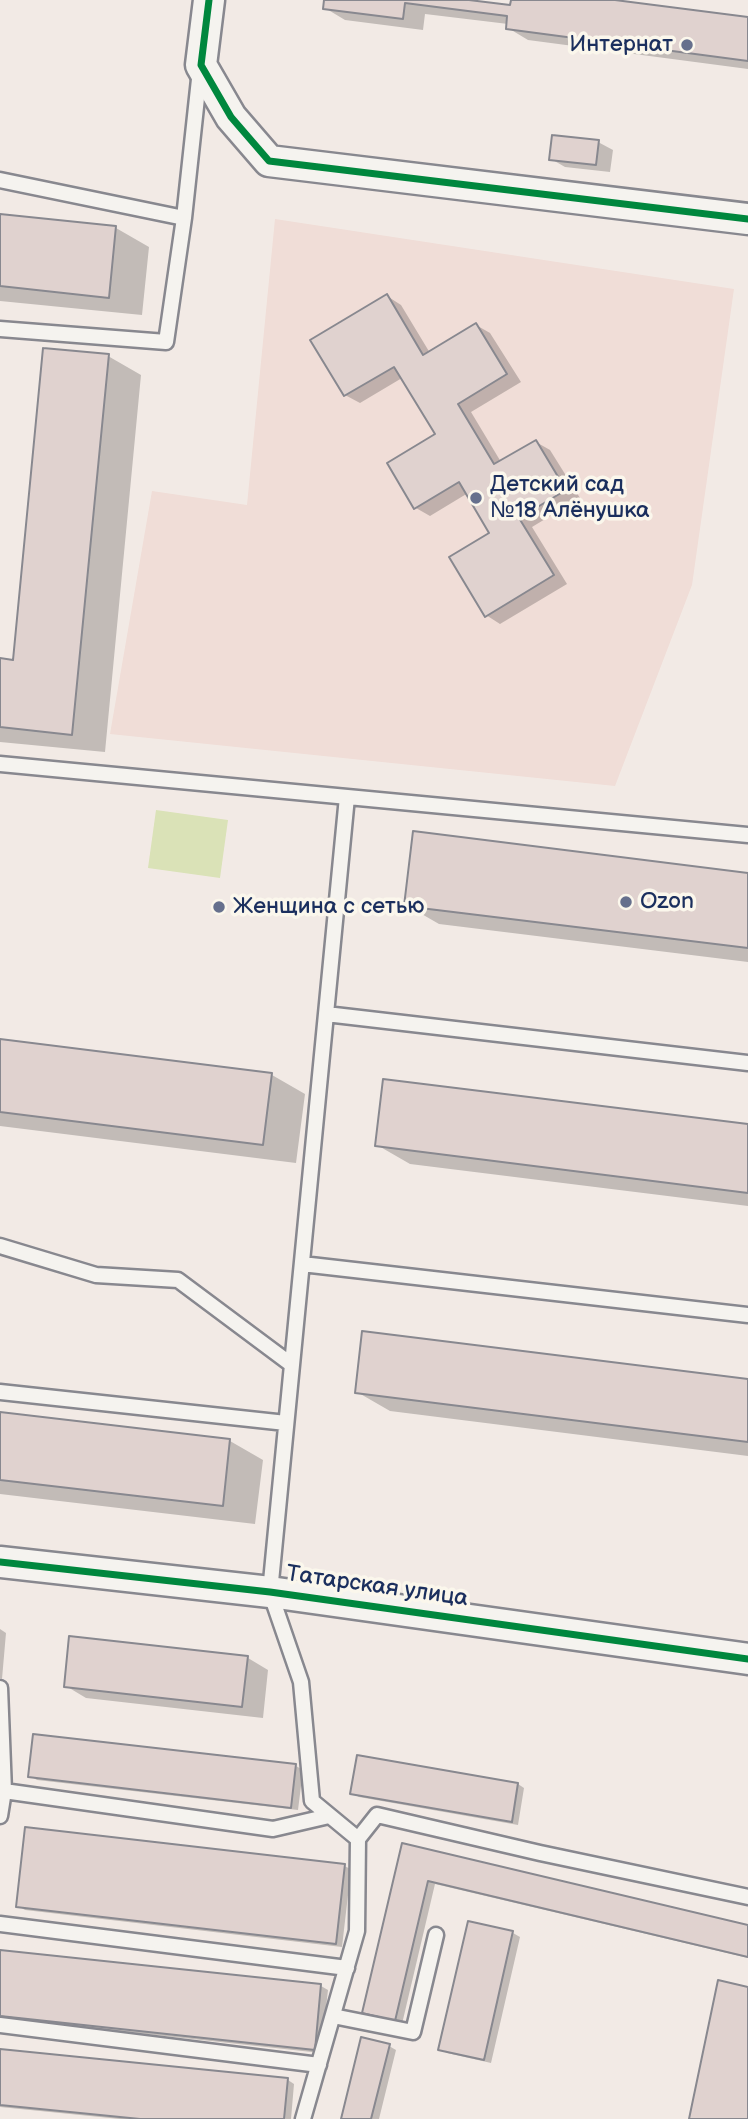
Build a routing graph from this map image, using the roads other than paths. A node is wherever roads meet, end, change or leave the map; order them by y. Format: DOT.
graph roads {
  1 [pos="209,0"];
  2 [pos="201,65"];
  3 [pos="0,180"];
  4 [pos="184,218"];
  5 [pos="748,219"];
  6 [pos="0,329"];
  7 [pos="0,764"];
  8 [pos="347,797"];
  9 [pos="748,835"];
  10 [pos="326,1014"];
  11 [pos="748,1063"];
  12 [pos="0,1246"];
  13 [pos="302,1264"];
  14 [pos="748,1315"];
  15 [pos="292,1364"];
  16 [pos="0,1392"];
  17 [pos="286,1423"];
  18 [pos="0,1562"];
  19 [pos="270,1592"];
  20 [pos="748,1659"];
  21 [pos="0,1688"];
  22 [pos="4,1791"];
  23 [pos="0,1816"];
  24 [pos="330,1816"];
  25 [pos="358,1839"];
  26 [pos="748,1897"];
  27 [pos="0,1924"];
  28 [pos="436,1935"];
  29 [pos="347,1968"];
  30 [pos="333,2016"];
  31 [pos="0,2025"];
  32 [pos="319,2065"];
  33 [pos="303,2119"];
  1 -- 2 [label="street"];
  2 -- 4 [label="lane"];
  2 -- 5 [label="street"];
  3 -- 4 [label="lane"];
  4 -- 6 [label="lane"];
  7 -- 8 [label="lane"];
  8 -- 9 [label="lane"];
  8 -- 10 [label="lane"];
  10 -- 11 [label="lane"];
  10 -- 13 [label="lane"];
  12 -- 15 [label="lane"];
  13 -- 14 [label="lane"];
  13 -- 15 [label="lane"];
  15 -- 17 [label="lane"];
  16 -- 17 [label="lane"];
  17 -- 19 [label="lane"];
  18 -- 19 [label="street, Татарская улица"];
  19 -- 20 [label="street, Татарская улица"];
  19 -- 24 [label="lane"];
  21 -- 22 [label="lane"];
  22 -- 23 [label="lane"];
  22 -- 24 [label="lane"];
  24 -- 25 [label="lane"];
  25 -- 26 [label="lane"];
  25 -- 29 [label="lane"];
  27 -- 29 [label="lane"];
  28 -- 30 [label="lane"];
  29 -- 30 [label="lane"];
  30 -- 32 [label="lane"];
  31 -- 32 [label="lane"];
  32 -- 33 [label="lane"];
}
